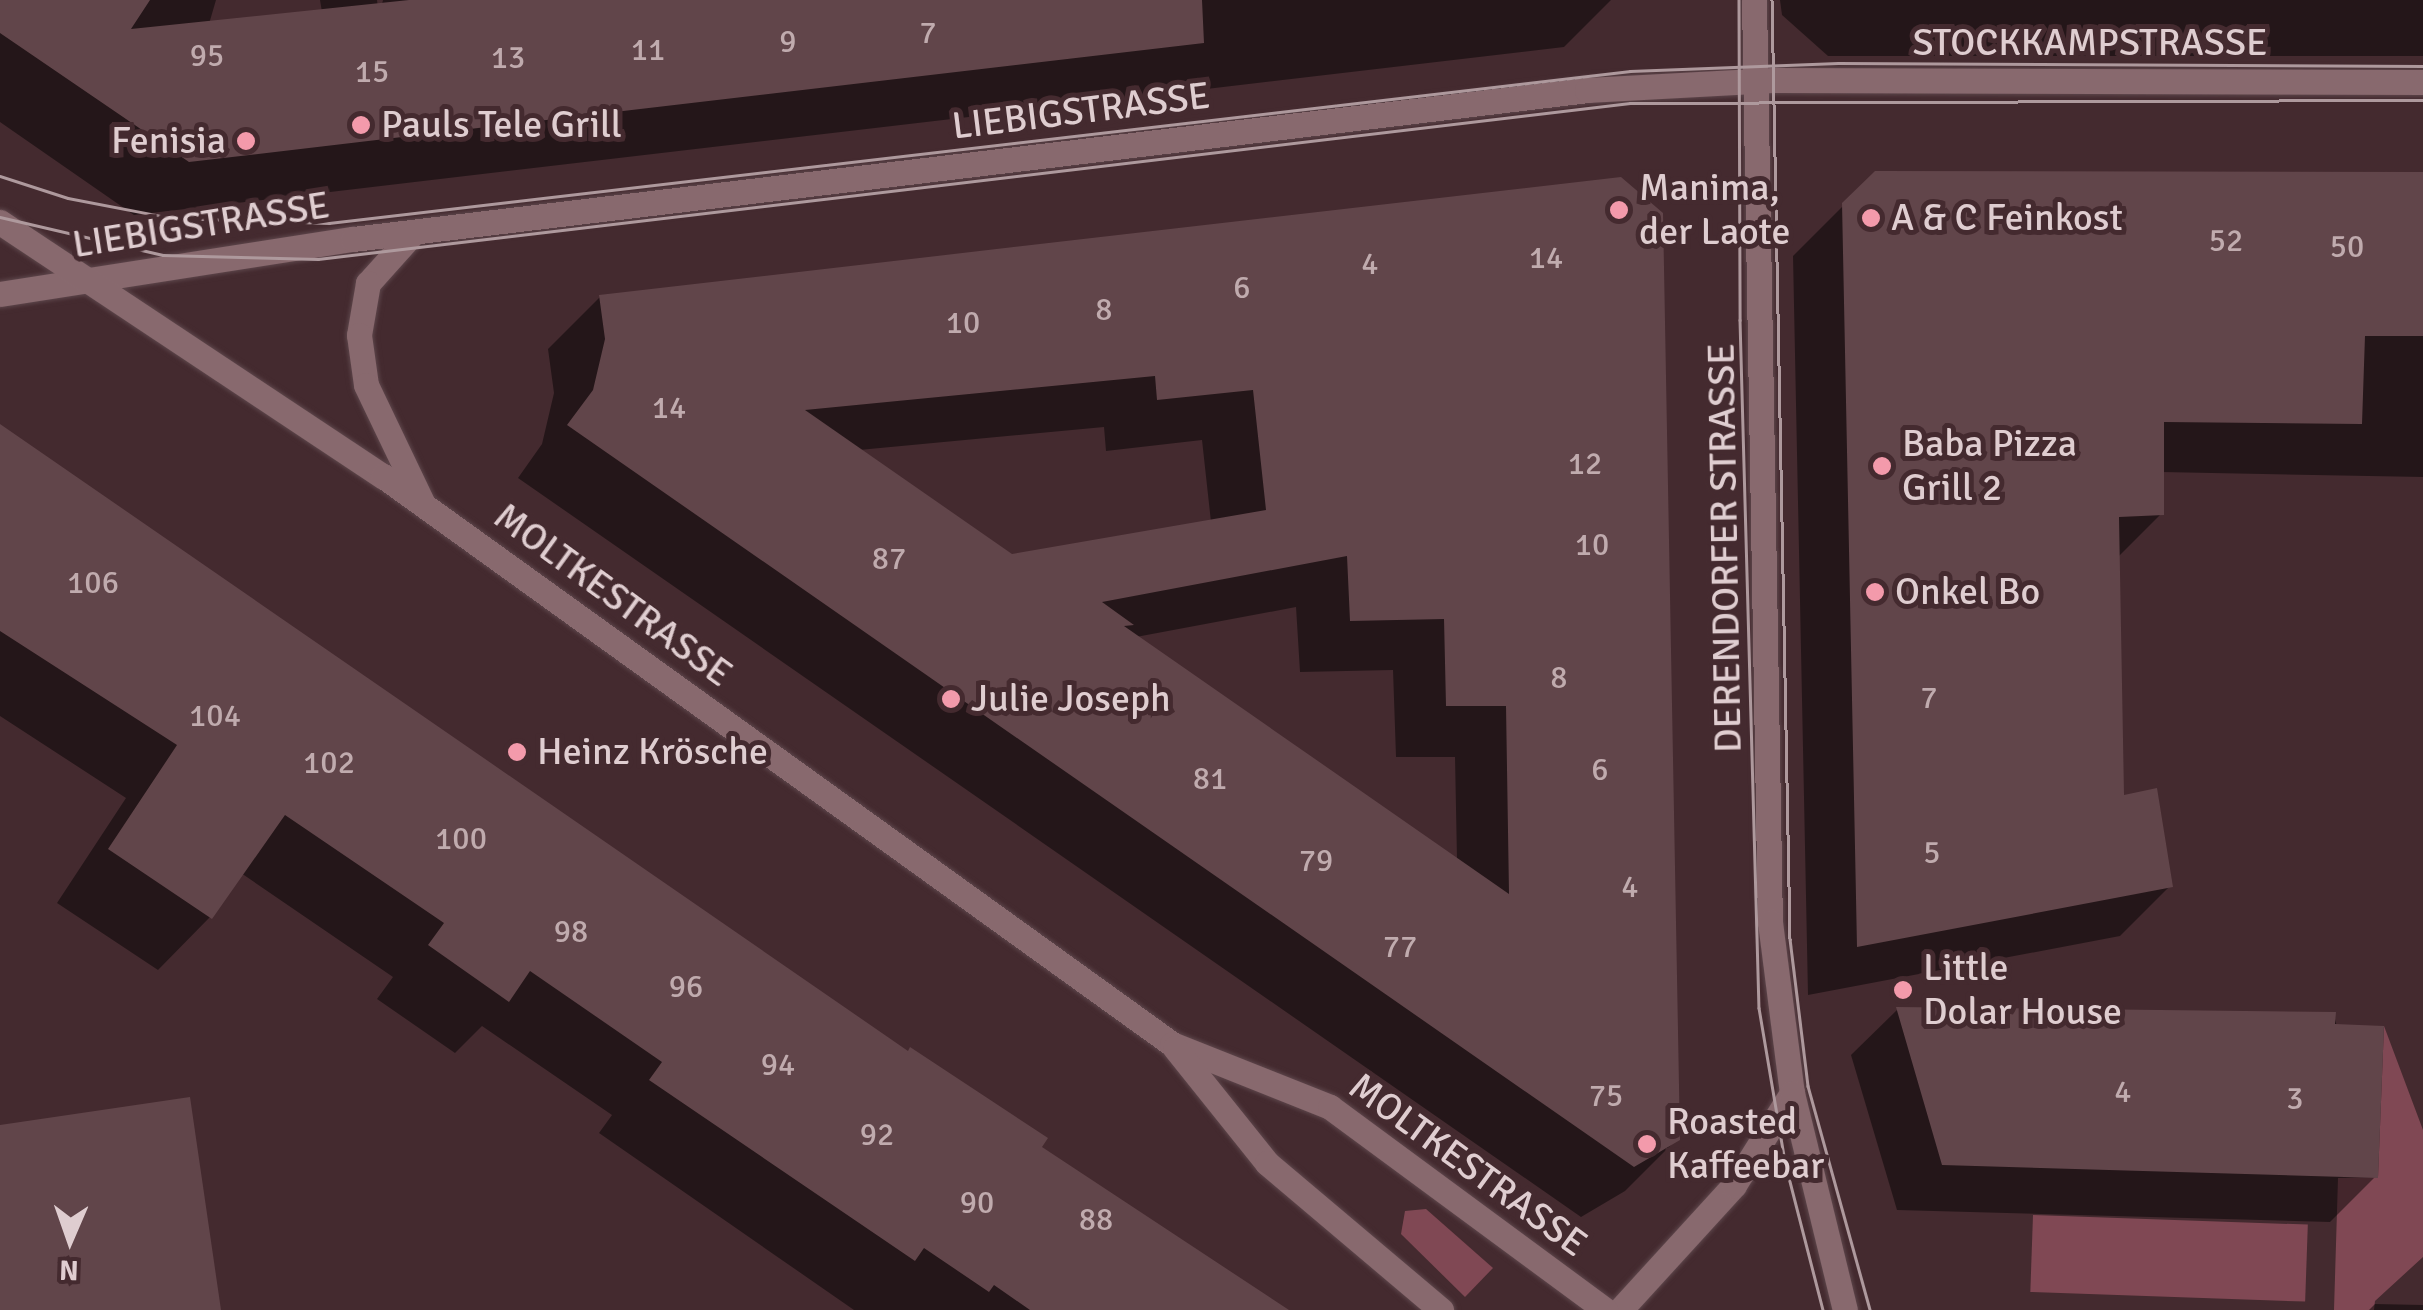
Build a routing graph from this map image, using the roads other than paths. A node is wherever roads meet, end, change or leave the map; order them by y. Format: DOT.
graph roads {
  1 [pos="1754,0"];
  2 [pos="1757,81"];
  3 [pos="2423,82"];
  4 [pos="0,222"];
  5 [pos="414,232"];
  6 [pos="85,282"];
  7 [pos="0,294"];
  8 [pos="423,504"];
  9 [pos="1172,1044"];
  10 [pos="1792,1093"];
  11 [pos="1440,1310"];
  12 [pos="1606,1310"];
  13 [pos="1620,1310"];
  14 [pos="1844,1310"];
  1 -- 2 [label="street, DERENDORFER STRASSE"];
  2 -- 3 [label="street, STOCKKAMPSTRASSE"];
  2 -- 5 [label="street, LIEBIGSTRASSE"];
  2 -- 10 [label="street, DERENDORFER STRASSE"];
  4 -- 6 [label="street, MOLTKESTRASSE"];
  5 -- 6 [label="street, LIEBIGSTRASSE"];
  5 -- 8 [label="street"];
  6 -- 7 [label="street, LIEBIGSTRASSE"];
  6 -- 8 [label="street, MOLTKESTRASSE"];
  8 -- 9 [label="street, MOLTKESTRASSE"];
  9 -- 11 [label="street, MOLTKESTRASSE"];
  9 -- 12 [label="street, MOLTKESTRASSE"];
  10 -- 13 [label="street"];
  10 -- 14 [label="street, DERENDORFER STRASSE"];
}
